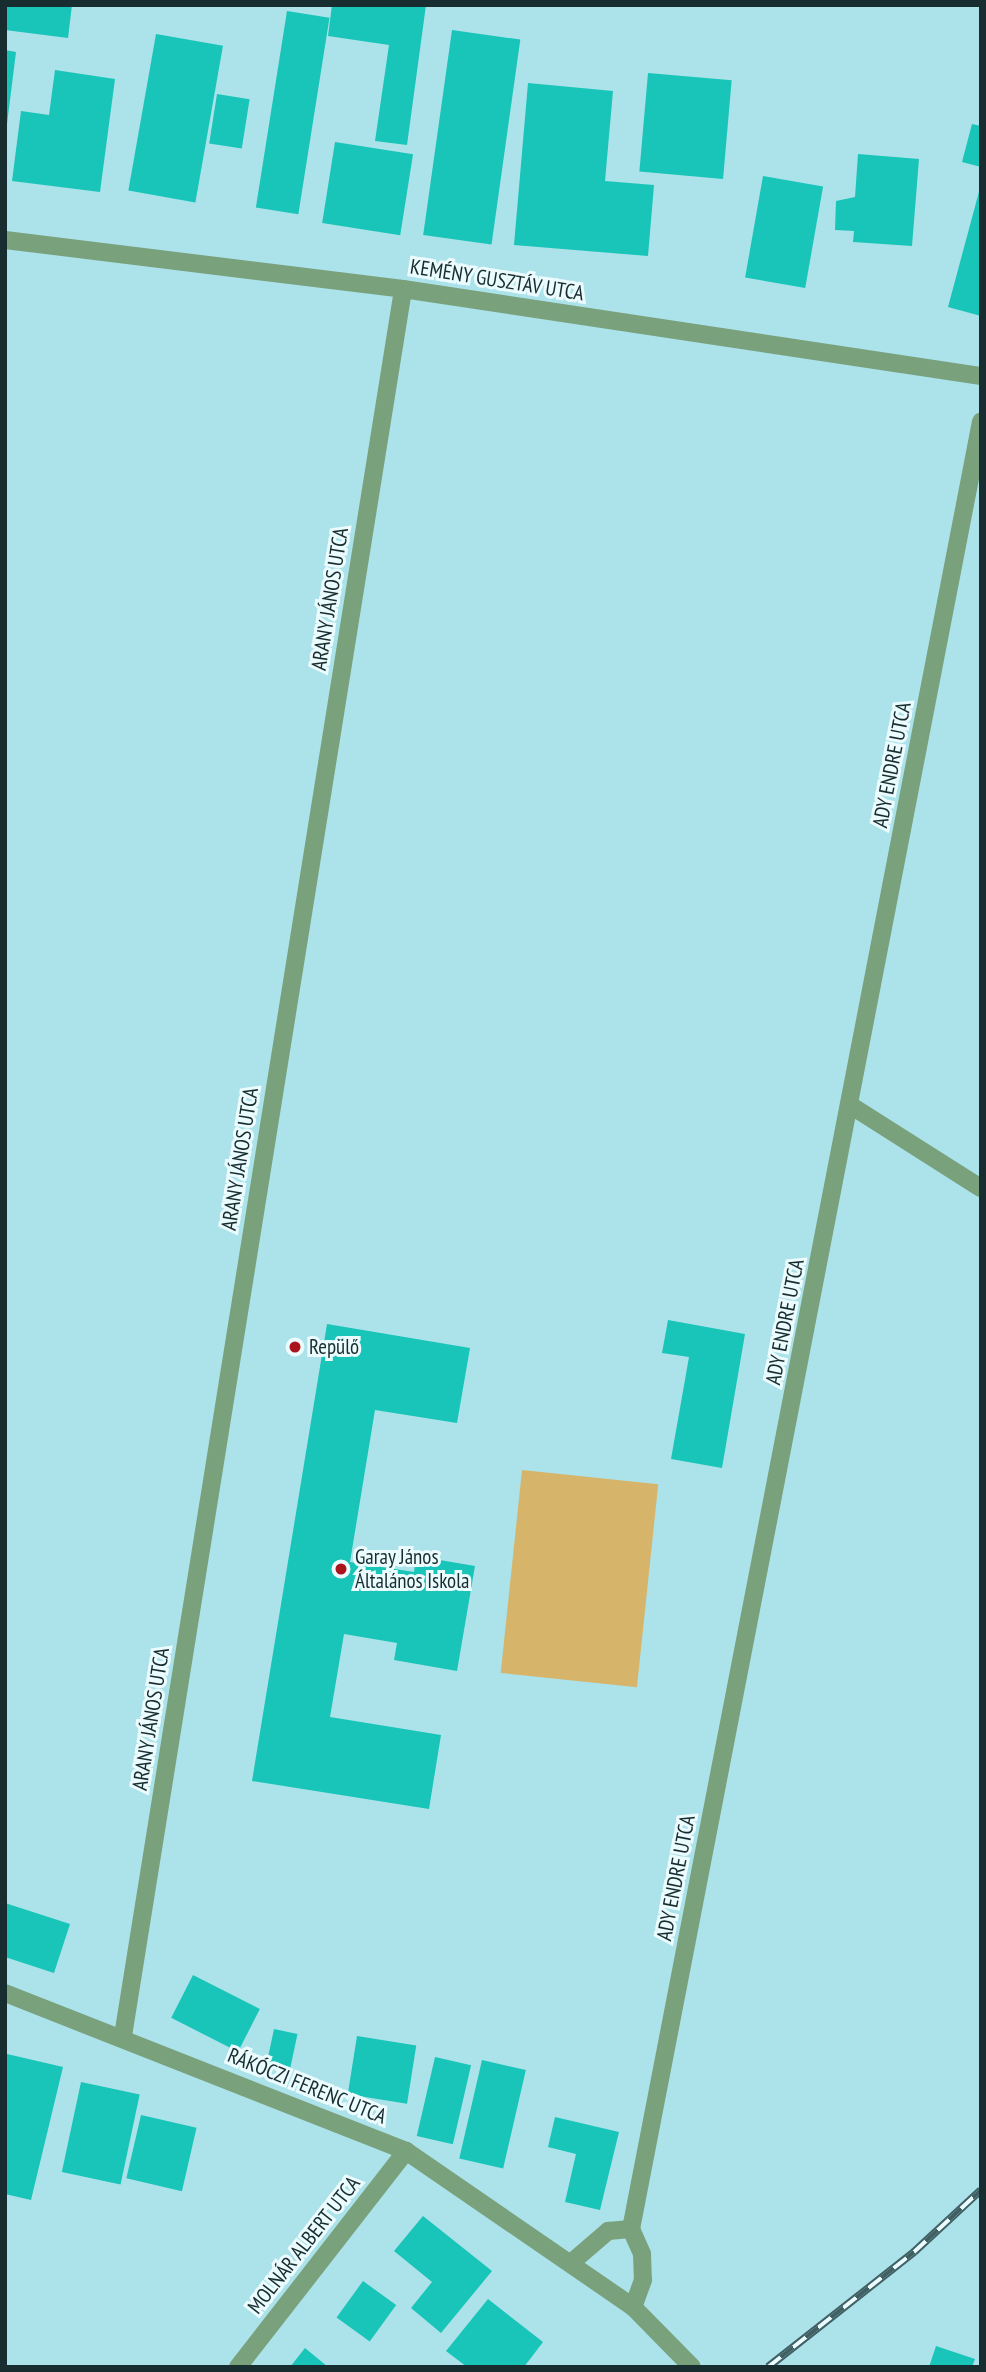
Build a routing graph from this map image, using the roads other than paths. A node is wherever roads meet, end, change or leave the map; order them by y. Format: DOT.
graph roads {
  1 [pos="5,240"];
  2 [pos="403,289"];
  3 [pos="981,376"];
  4 [pos="981,422"];
  5 [pos="850,1105"];
  6 [pos="981,1188"];
  7 [pos="5,1993"];
  8 [pos="123,2036"];
  9 [pos="406,2151"];
  10 [pos="631,2229"];
  11 [pos="572,2262"];
  12 [pos="633,2307"];
  13 [pos="238,2367"];
  14 [pos="692,2367"];
  1 -- 2 [label="street, KEMÉNY GUSZTÁV UTCA"];
  2 -- 3 [label="street, KEMÉNY GUSZTÁV UTCA"];
  2 -- 8 [label="street, ARANY JÁNOS UTCA"];
  4 -- 5 [label="street, ADY ENDRE UTCA"];
  5 -- 6 [label="street"];
  5 -- 10 [label="street, ADY ENDRE UTCA"];
  7 -- 8 [label="street, RÁKÓCZI FERENC UTCA"];
  8 -- 9 [label="street, RÁKÓCZI FERENC UTCA"];
  9 -- 11 [label="street, RÁKÓCZI FERENC UTCA"];
  9 -- 13 [label="street, MOLNÁR ALBERT UTCA"];
  10 -- 11 [label="street"];
  10 -- 12 [label="street"];
  11 -- 12 [label="street, RÁKÓCZI FERENC UTCA"];
  12 -- 14 [label="street, RÁKÓCZI FERENC UTCA"];
}
